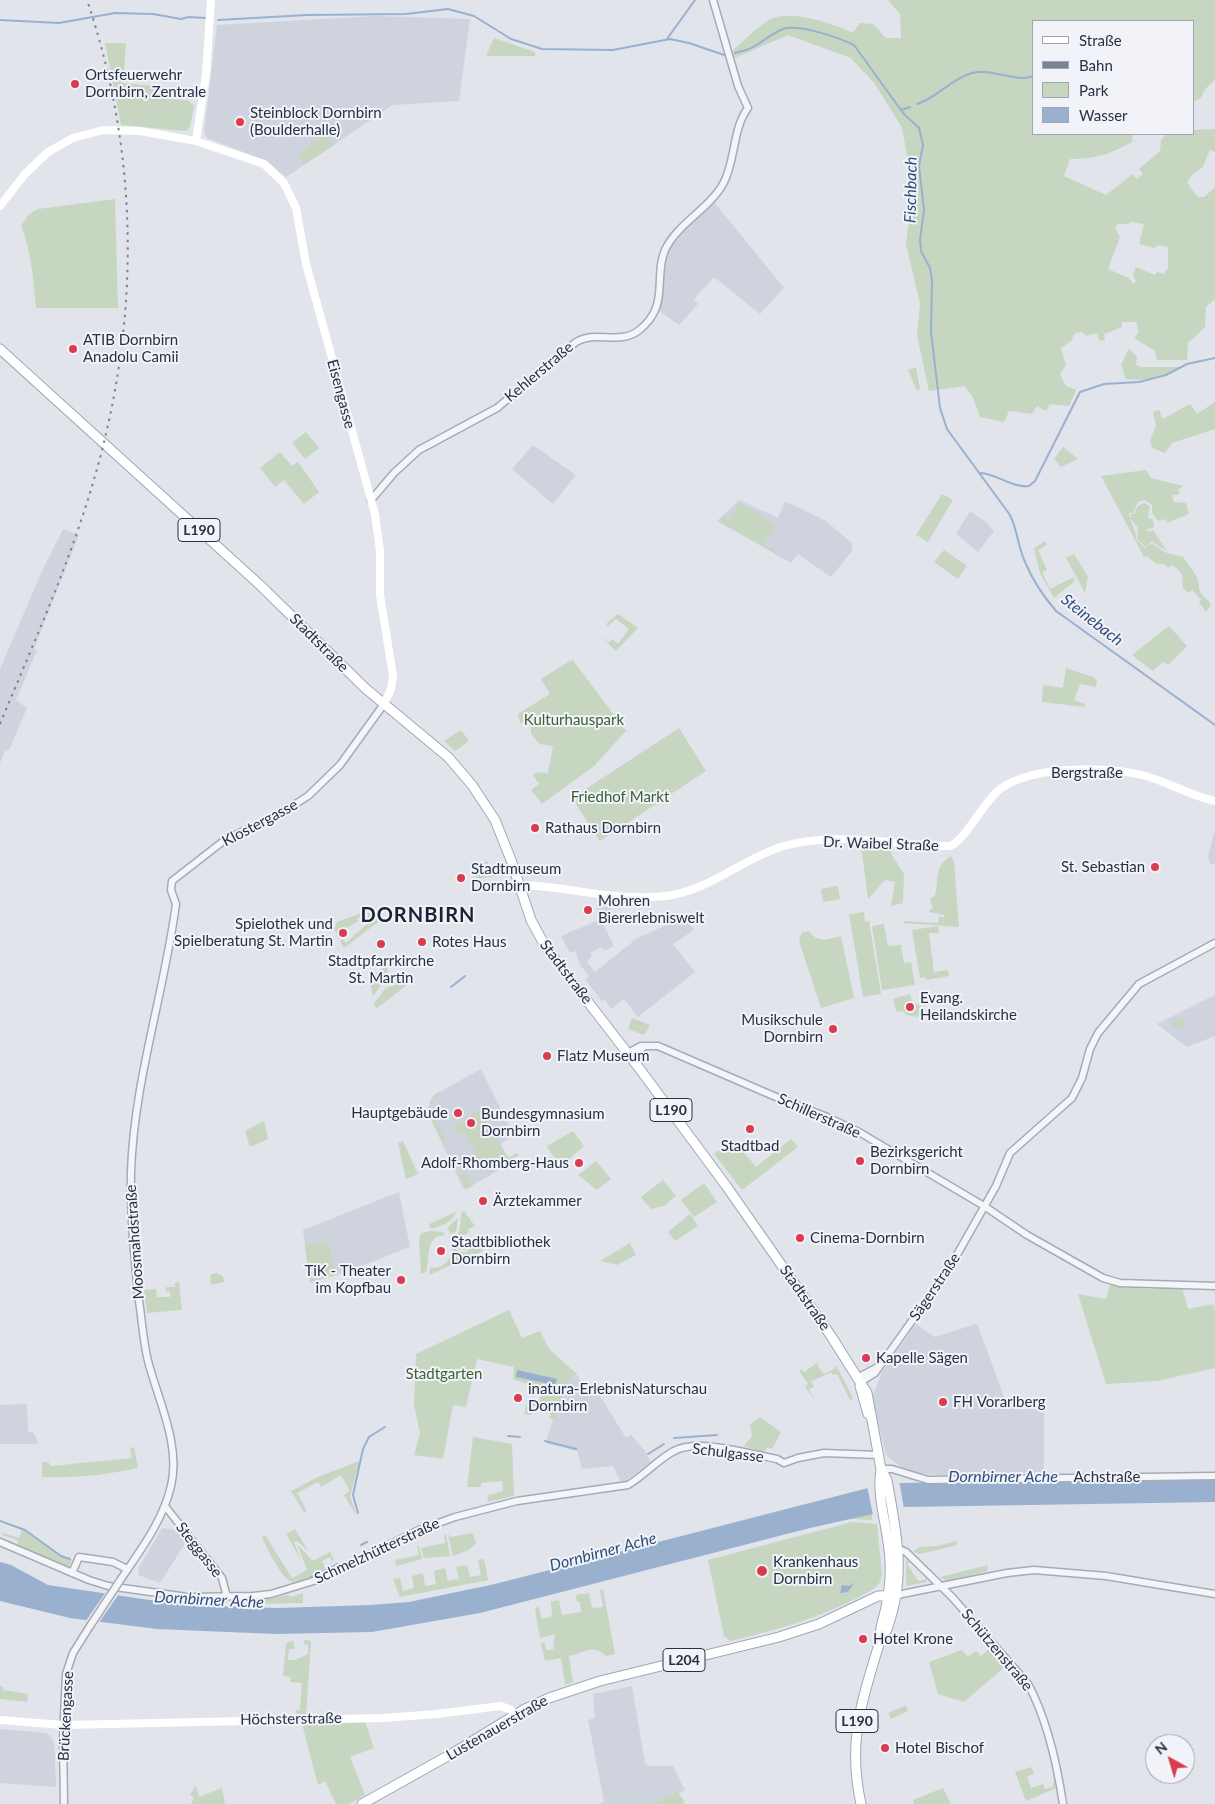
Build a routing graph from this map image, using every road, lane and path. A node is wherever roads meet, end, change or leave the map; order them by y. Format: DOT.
graph roads {
  1 [pos="211,0"];
  2 [pos="713,0"];
  3 [pos="196,141"];
  4 [pos="0,206"];
  5 [pos="0,350"];
  6 [pos="371,500"];
  7 [pos="384,704"];
  8 [pos="1215,800"];
  9 [pos="954,845"];
  10 [pos="518,884"];
  11 [pos="171,890"];
  12 [pos="1215,943"];
  13 [pos="629,1055"];
  14 [pos="984,1206"];
  15 [pos="1215,1286"];
  16 [pos="858,1381"];
  17 [pos="672,1452"];
  18 [pos="878,1455"];
  19 [pos="881,1469"];
  20 [pos="1215,1476"];
  21 [pos="165,1506"];
  22 [pos="888,1515"];
  23 [pos="0,1542"];
  24 [pos="899,1550"];
  25 [pos="127,1569"];
  26 [pos="72,1573"];
  27 [pos="119,1582"];
  28 [pos="942,1587"];
  29 [pos="1215,1594"];
  30 [pos="227,1596"];
  31 [pos="891,1598"];
  32 [pos="880,1641"];
  33 [pos="515,1715"];
  34 [pos="0,1720"];
  35 [pos="64,1725"];
  36 [pos="64,1804"];
  37 [pos="362,1804"];
  38 [pos="861,1804"];
  39 [pos="1063,1804"];
  1 -- 3 [label="main road"];
  2 -- 6 [label="street, Kehlerstraße"];
  3 -- 4 [label="main road, Eisengasse"];
  3 -- 6 [label="main road, Eisengasse"];
  5 -- 7 [label="main road, Stadtstraße / L190"];
  6 -- 7 [label="main road, Eisengasse"];
  7 -- 10 [label="main road, Stadtstraße / L190"];
  7 -- 11 [label="street, Klostergasse"];
  8 -- 9 [label="main road, Bergstraße"];
  9 -- 10 [label="main road, Dr. Waibel Straße"];
  10 -- 13 [label="main road, Stadtstraße / L190"];
  11 -- 21 [label="street, Moosmahdstraße"];
  12 -- 14 [label="street, Sägerstraße"];
  13 -- 14 [label="street, Schillerstraße"];
  13 -- 16 [label="main road, Stadtstraße / L190"];
  14 -- 15 [label="street, Schillerstraße"];
  14 -- 16 [label="street, Sägerstraße"];
  16 -- 18 [label="main road, Stadtstraße / L190"];
  17 -- 18 [label="street, Schulgasse"];
  17 -- 30 [label="street, Schmelzhütterstraße"];
  18 -- 19 [label="main road, Stadtstraße / L190"];
  19 -- 20 [label="street, Achstraße"];
  19 -- 22 [label="main road, Stadtstraße / L190"];
  21 -- 25 [label="street, Moosmahdstraße"];
  21 -- 30 [label="street, Steggasse"];
  22 -- 24 [label="main road, L190"];
  22 -- 31 [label="main road, L190"];
  23 -- 26 [label="street, Schmelzhütterstraße"];
  24 -- 28 [label="street, Schützenstraße"];
  24 -- 31 [label="main road, L190"];
  25 -- 26 [label="street"];
  25 -- 27 [label="street, Moosmahdstraße"];
  26 -- 30 [label="street, Schmelzhütterstraße"];
  27 -- 35 [label="street, Brückengasse, bridge"];
  28 -- 29 [label="street"];
  28 -- 31 [label="street"];
  28 -- 39 [label="street, Schützenstraße"];
  31 -- 32 [label="main road, L190"];
  31 -- 32 [label="main road, L190"];
  31 -- 33 [label="main road, Lustenauerstraße / L204"];
  32 -- 38 [label="main road, L190"];
  33 -- 35 [label="main road, Höchsterstraße"];
  33 -- 37 [label="main road, Lustenauerstraße / L204"];
  34 -- 35 [label="main road, Höchsterstraße"];
  35 -- 36 [label="street, Brückengasse"];
}
